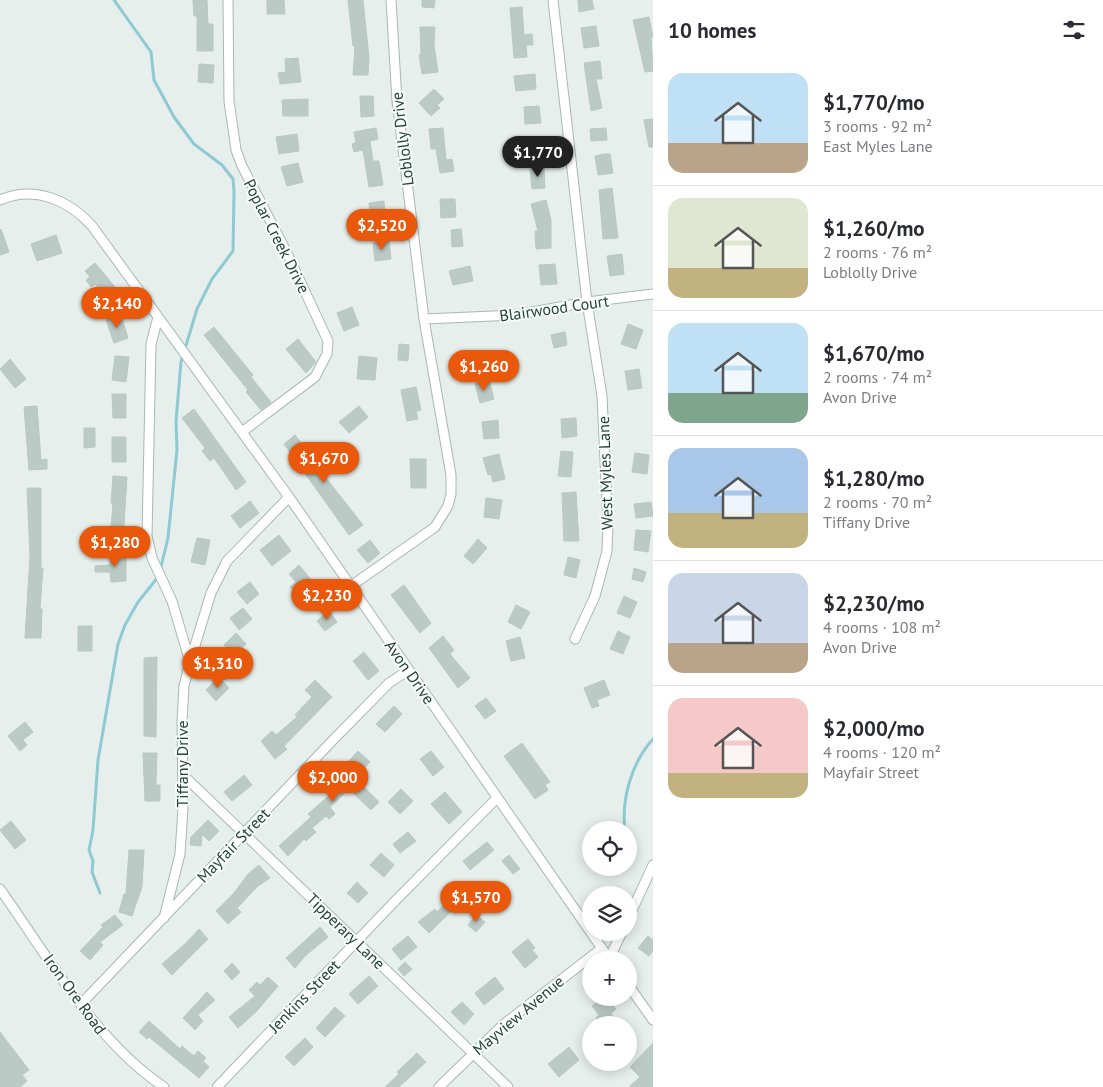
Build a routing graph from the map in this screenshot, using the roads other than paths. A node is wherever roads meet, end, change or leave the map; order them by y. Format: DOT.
graph roads {
  1 [pos="228,0"];
  2 [pos="391,0"];
  3 [pos="553,0"];
  4 [pos="0,200"];
  5 [pos="653,294"];
  6 [pos="587,302"];
  7 [pos="158,317"];
  8 [pos="424,319"];
  9 [pos="242,432"];
  10 [pos="289,497"];
  11 [pos="351,586"];
  12 [pos="575,638"];
  13 [pos="190,662"];
  14 [pos="409,670"];
  15 [pos="183,774"];
  16 [pos="497,798"];
  17 [pos="244,833"];
  18 [pos="653,865"];
  19 [pos="0,889"];
  20 [pos="637,900"];
  21 [pos="164,918"];
  22 [pos="356,941"];
  23 [pos="602,948"];
  24 [pos="604,951"];
  25 [pos="637,997"];
  26 [pos="81,1004"];
  27 [pos="653,1020"];
  28 [pos="474,1052"];
  29 [pos="164,1087"];
  30 [pos="217,1087"];
  31 [pos="439,1087"];
  32 [pos="508,1087"];
  1 -- 9 [label="street, Poplar Creek Drive"];
  2 -- 8 [label="street, Loblolly Drive"];
  3 -- 6 [label="street, West Myles Lane"];
  4 -- 7 [label="street, Avon Drive"];
  5 -- 6 [label="street, Blairwood Court"];
  6 -- 8 [label="street, Blairwood Court"];
  6 -- 12 [label="street, West Myles Lane"];
  7 -- 9 [label="street, Avon Drive"];
  7 -- 13 [label="street"];
  8 -- 11 [label="street, Loblolly Drive"];
  9 -- 10 [label="street, Avon Drive"];
  10 -- 11 [label="street, Avon Drive"];
  10 -- 13 [label="street, Tiffany Drive"];
  11 -- 14 [label="street, Avon Drive"];
  13 -- 15 [label="street, Tiffany Drive"];
  14 -- 16 [label="street, Avon Drive"];
  14 -- 17 [label="street, Mayfair Street"];
  15 -- 17 [label="street, Tipperary Lane"];
  15 -- 21 [label="street, Tiffany Drive"];
  16 -- 22 [label="street, Jenkins Street"];
  16 -- 23 [label="street, Avon Drive"];
  17 -- 21 [label="street, Mayfair Street"];
  17 -- 22 [label="street, Tipperary Lane"];
  18 -- 20 [label="street"];
  19 -- 26 [label="street, Iron Ore Road"];
  21 -- 26 [label="street, Mayfair Street"];
  22 -- 28 [label="street, Tipperary Lane"];
  22 -- 30 [label="street, Jenkins Street"];
  23 -- 24 [label="street, Avon Drive"];
  23 -- 28 [label="street, Mayview Avenue"];
  25 -- 27 [label="street"];
  26 -- 29 [label="street, Iron Ore Road"];
  28 -- 31 [label="street, Mayview Avenue"];
  28 -- 32 [label="street, Tipperary Lane"];
}
